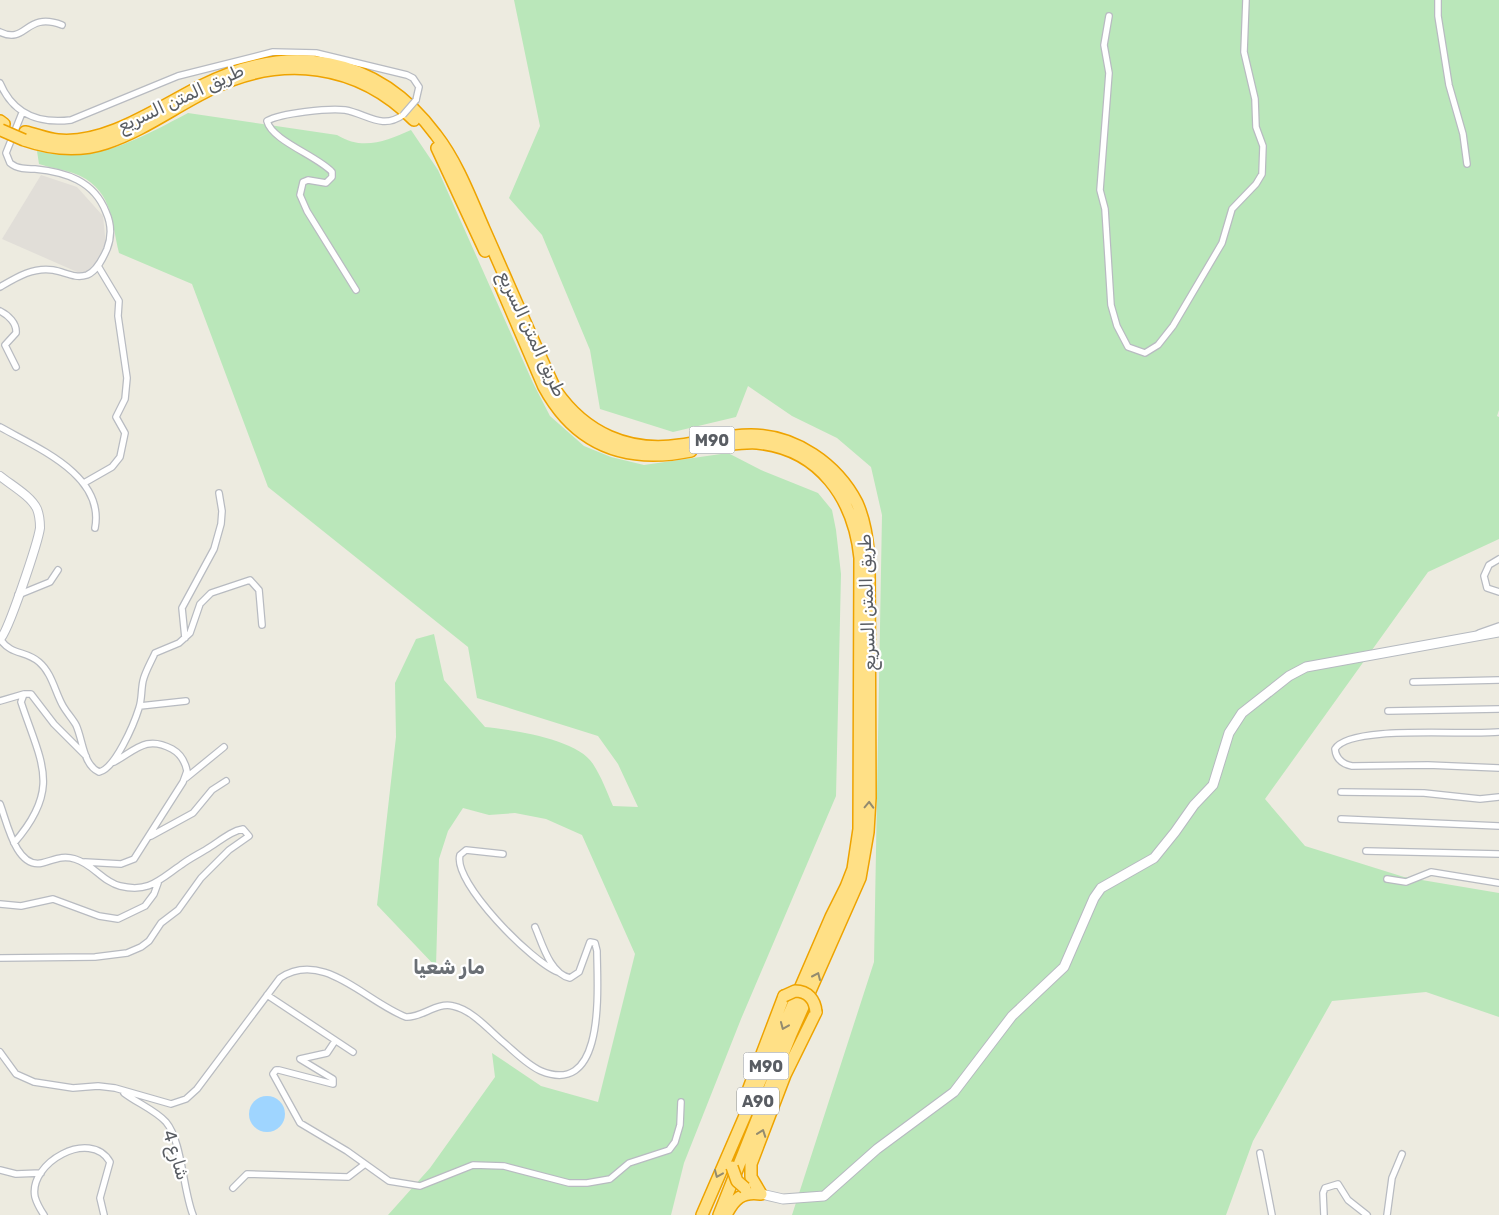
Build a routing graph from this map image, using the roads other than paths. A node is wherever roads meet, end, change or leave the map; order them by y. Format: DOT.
graph roads {
  1 [pos="1246,0"];
  2 [pos="1438,0"];
  3 [pos="1109,16"];
  4 [pos="62,25"];
  5 [pos="0,32"];
  6 [pos="0,83"];
  7 [pos="22,113"];
  8 [pos="1,126"];
  9 [pos="24,136"];
  10 [pos="1467,164"];
  11 [pos="98,266"];
  12 [pos="0,287"];
  13 [pos="356,290"];
  14 [pos="0,311"];
  15 [pos="16,367"];
  16 [pos="0,427"];
  17 [pos="0,476"];
  18 [pos="84,483"];
  19 [pos="219,493"];
  20 [pos="95,528"];
  21 [pos="1499,559"];
  22 [pos="58,570"];
  23 [pos="1499,592"];
  24 [pos="18,595"];
  25 [pos="262,625"];
  26 [pos="1499,626"];
  27 [pos="1499,632"];
  28 [pos="1476,636"];
  29 [pos="185,638"];
  30 [pos="0,639"];
  31 [pos="1499,680"];
  32 [pos="1413,682"];
  33 [pos="24,694"];
  34 [pos="186,700"];
  35 [pos="0,701"];
  36 [pos="140,706"];
  37 [pos="1499,709"];
  38 [pos="1388,710"];
  39 [pos="1499,732"];
  40 [pos="224,747"];
  41 [pos="86,756"];
  42 [pos="112,763"];
  43 [pos="1499,768"];
  44 [pos="186,778"];
  45 [pos="226,782"];
  46 [pos="1341,792"];
  47 [pos="1499,797"];
  48 [pos="0,804"];
  49 [pos="1341,819"];
  50 [pos="1499,826"];
  51 [pos="151,836"];
  52 [pos="14,843"];
  53 [pos="1366,851"];
  54 [pos="504,854"];
  55 [pos="1499,854"];
  56 [pos="84,862"];
  57 [pos="1387,879"];
  58 [pos="158,883"];
  59 [pos="1499,883"];
  60 [pos="0,904"];
  61 [pos="535,927"];
  62 [pos="0,958"];
  63 [pos="558,972"];
  64 [pos="267,995"];
  65 [pos="791,1034"];
  66 [pos="335,1041"];
  67 [pos="0,1052"];
  68 [pos="353,1052"];
  69 [pos="772,1053"];
  70 [pos="785,1075"];
  71 [pos="118,1089"];
  72 [pos="681,1102"];
  73 [pos="741,1122"];
  74 [pos="1260,1153"];
  75 [pos="1402,1154"];
  76 [pos="365,1164"];
  77 [pos="0,1170"];
  78 [pos="41,1173"];
  79 [pos="233,1188"];
  80 [pos="752,1192"];
  81 [pos="44,1215"];
  82 [pos="104,1215"];
  83 [pos="193,1215"];
  84 [pos="702,1215"];
  85 [pos="719,1215"];
  86 [pos="726,1215"];
  87 [pos="1272,1215"];
  88 [pos="1324,1215"];
  89 [pos="1367,1215"];
  90 [pos="1387,1215"];
  1 -- 3 [label="street"];
  2 -- 10 [label="street"];
  4 -- 5 [label="street"];
  6 -- 7 [label="street"];
  7 -- 11 [label="street"];
  7 -- 13 [label="street, bridge"];
  8 -- 9 [label="highway, طريق المتن السريع / M90, bridge"];
  65 -- 9 [label="highway, طريق المتن السريع / M90, one-way"];
  9 -- 69 [label="highway, طريق المتن السريع / M90, one-way"];
  11 -- 12 [label="street"];
  11 -- 18 [label="street"];
  14 -- 15 [label="street"];
  16 -- 18 [label="street"];
  17 -- 24 [label="street"];
  18 -- 20 [label="street"];
  19 -- 29 [label="street"];
  21 -- 23 [label="street"];
  22 -- 24 [label="street"];
  24 -- 30 [label="street"];
  25 -- 29 [label="street"];
  26 -- 28 [label="street"];
  27 -- 28 [label="main road"];
  28 -- 80 [label="main road"];
  29 -- 36 [label="street"];
  30 -- 41 [label="street"];
  31 -- 32 [label="street"];
  33 -- 35 [label="street"];
  33 -- 41 [label="street"];
  33 -- 52 [label="street"];
  34 -- 36 [label="street"];
  36 -- 42 [label="street"];
  37 -- 38 [label="street"];
  39 -- 43 [label="street"];
  40 -- 44 [label="street"];
  41 -- 42 [label="street"];
  42 -- 44 [label="street"];
  44 -- 51 [label="street"];
  45 -- 51 [label="street"];
  46 -- 47 [label="street"];
  48 -- 52 [label="street"];
  49 -- 50 [label="street"];
  51 -- 56 [label="street"];
  52 -- 56 [label="street"];
  53 -- 55 [label="street"];
  54 -- 63 [label="street"];
  56 -- 58 [label="street"];
  57 -- 59 [label="street"];
  58 -- 60 [label="street"];
  58 -- 62 [label="street"];
  61 -- 63 [label="street"];
  63 -- 64 [label="street"];
  64 -- 66 [label="street"];
  64 -- 71 [label="street"];
  65 -- 70 [label="highway, A90"];
  65 -- 85 [label="highway, طريق المتن السريع / M90"];
  66 -- 68 [label="street"];
  66 -- 76 [label="street"];
  67 -- 71 [label="street"];
  69 -- 73 [label="highway, طريق المتن السريع / M90"];
  69 -- 80 [label="highway, A90, bridge"];
  70 -- 73 [label="highway, A90, bridge"];
  80 -- 70 [label="highway, one-way"];
  71 -- 83 [label="street, شارع 4"];
  72 -- 76 [label="street"];
  73 -- 84 [label="highway, طريق المتن السريع / M90, one-way"];
  74 -- 87 [label="street"];
  75 -- 90 [label="street"];
  76 -- 79 [label="street"];
  77 -- 78 [label="street"];
  78 -- 81 [label="street"];
  78 -- 82 [label="street"];
  80 -- 86 [label="highway"];
  88 -- 89 [label="street"];
}
